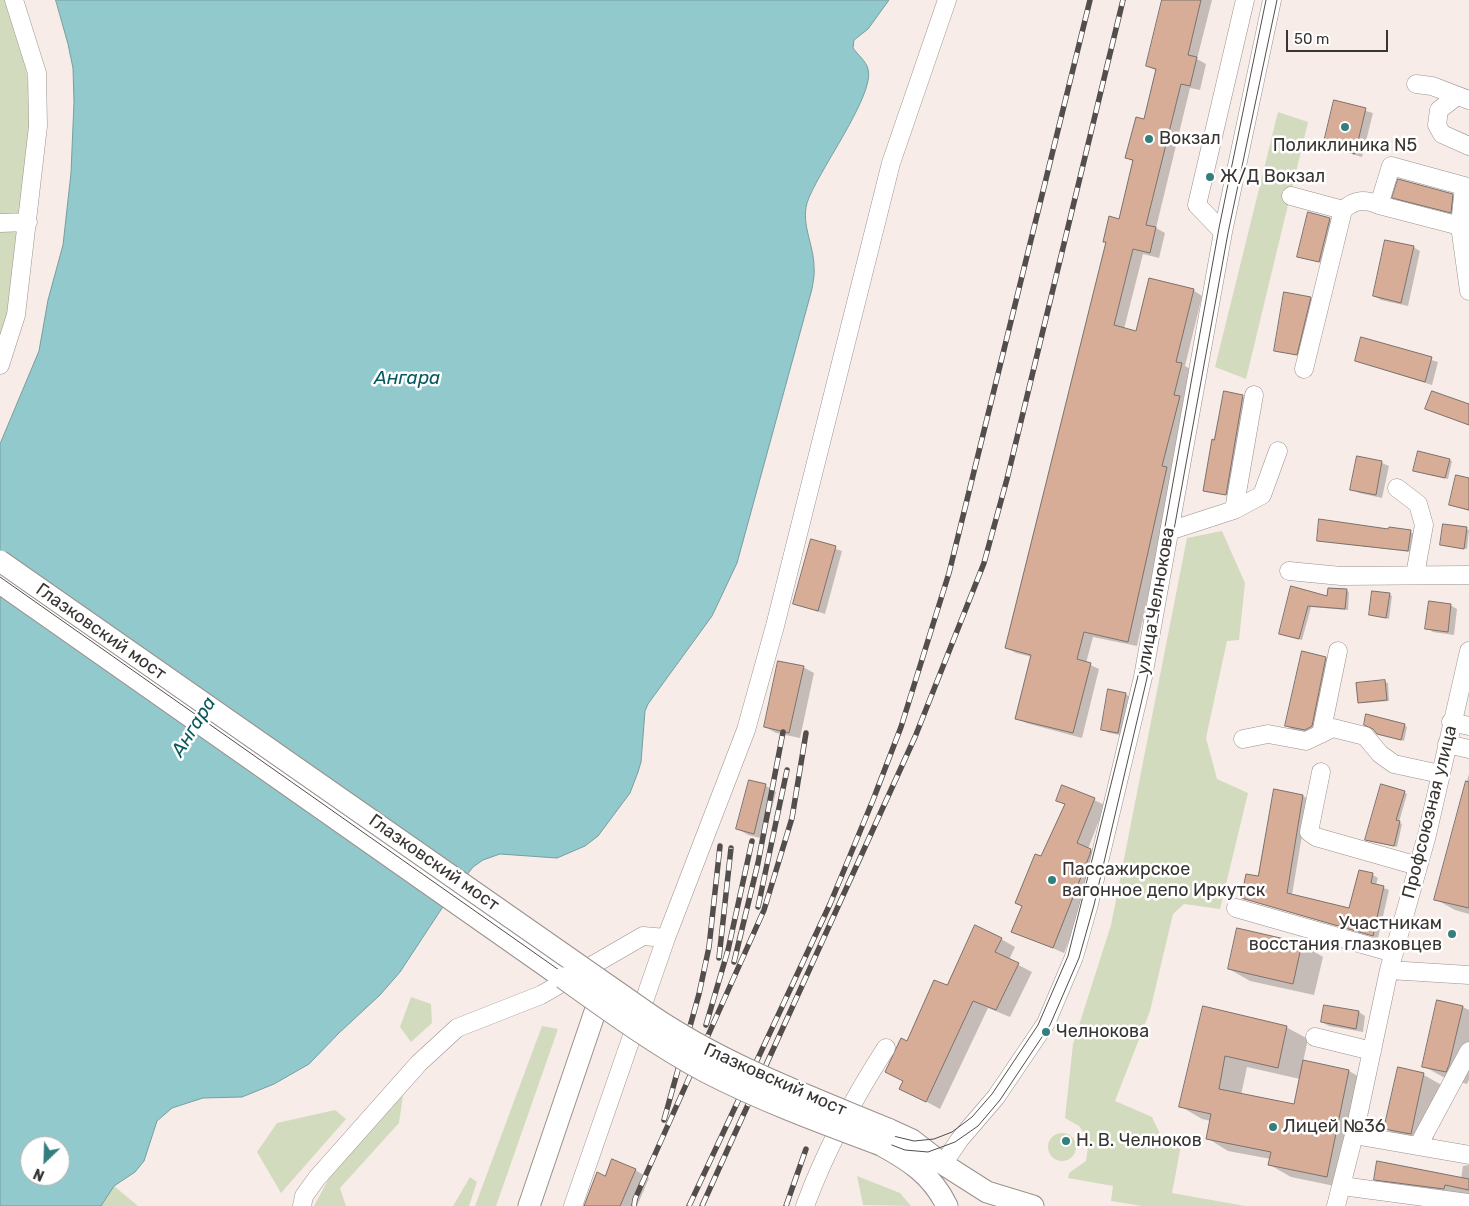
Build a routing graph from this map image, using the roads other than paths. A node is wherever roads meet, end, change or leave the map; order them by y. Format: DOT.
graph roads {
  1 [pos="14,0"];
  2 [pos="948,0"];
  3 [pos="1245,0"];
  4 [pos="1272,0"];
  5 [pos="1416,84"];
  6 [pos="1463,98"];
  7 [pos="1469,146"];
  8 [pos="1291,196"];
  9 [pos="1380,205"];
  10 [pos="1343,210"];
  11 [pos="28,222"];
  12 [pos="0,223"];
  13 [pos="1460,226"];
  14 [pos="1223,232"];
  15 [pos="1469,291"];
  16 [pos="0,365"];
  17 [pos="1304,369"];
  18 [pos="1254,395"];
  19 [pos="1278,451"];
  20 [pos="1397,488"];
  21 [pos="1234,510"];
  22 [pos="1169,531"];
  23 [pos="0,561"];
  24 [pos="1289,571"];
  25 [pos="1415,575"];
  26 [pos="1469,575"];
  27 [pos="0,583"];
  28 [pos="1469,651"];
  29 [pos="1338,652"];
  30 [pos="1452,722"];
  31 [pos="1469,726"];
  32 [pos="1321,734"];
  33 [pos="1243,740"];
  34 [pos="1447,744"];
  35 [pos="1469,749"];
  36 [pos="1321,772"];
  37 [pos="1440,774"];
  38 [pos="1418,866"];
  39 [pos="1236,908"];
  40 [pos="666,938"];
  41 [pos="1394,953"];
  42 [pos="1389,970"];
  43 [pos="1469,975"];
  44 [pos="598,1003"];
  45 [pos="1315,1037"];
  46 [pos="886,1048"];
  47 [pos="1372,1051"];
  48 [pos="1469,1051"];
  49 [pos="1354,1135"];
  50 [pos="884,1137"];
  51 [pos="1418,1146"];
  52 [pos="1469,1155"];
  53 [pos="915,1164"];
  54 [pos="943,1164"];
  55 [pos="1342,1186"];
  56 [pos="1469,1203"];
  57 [pos="302,1206"];
  58 [pos="528,1206"];
  59 [pos="573,1206"];
  60 [pos="805,1206"];
  61 [pos="947,1206"];
  62 [pos="1033,1206"];
  63 [pos="1336,1206"];
  1 -- 11 [label="street"];
  2 -- 40 [label="street"];
  3 -- 14 [label="street"];
  4 -- 14 [label="street, улица Челнокова"];
  5 -- 6 [label="street"];
  6 -- 7 [label="street"];
  8 -- 10 [label="street"];
  9 -- 10 [label="street"];
  9 -- 13 [label="street"];
  9 -- 13 [label="street"];
  10 -- 17 [label="street"];
  11 -- 12 [label="street"];
  11 -- 16 [label="street"];
  13 -- 15 [label="street"];
  14 -- 22 [label="street, улица Челнокова"];
  18 -- 21 [label="street"];
  19 -- 21 [label="street"];
  20 -- 25 [label="street"];
  21 -- 22 [label="street"];
  22 -- 54 [label="street, улица Челнокова"];
  23 -- 50 [label="main road, Глазковский мост, bridge"];
  24 -- 25 [label="street"];
  25 -- 26 [label="street"];
  27 -- 44 [label="main road, Глазковский мост, bridge"];
  28 -- 30 [label="street, Профсоюзная улица"];
  29 -- 32 [label="street"];
  30 -- 31 [label="street"];
  30 -- 34 [label="street, Профсоюзная улица"];
  32 -- 33 [label="street"];
  32 -- 37 [label="street"];
  34 -- 35 [label="street"];
  34 -- 37 [label="street, Профсоюзная улица"];
  36 -- 38 [label="street"];
  37 -- 38 [label="street, Профсоюзная улица"];
  38 -- 41 [label="street, Профсоюзная улица"];
  39 -- 41 [label="street"];
  40 -- 57 [label="street"];
  40 -- 59 [label="street"];
  41 -- 42 [label="street, Профсоюзная улица"];
  42 -- 43 [label="street"];
  42 -- 47 [label="street, Профсоюзная улица"];
  44 -- 50 [label="main road, Глазковский мост, bridge"];
  44 -- 58 [label="main road"];
  45 -- 47 [label="street"];
  46 -- 60 [label="street"];
  47 -- 49 [label="street, Профсоюзная улица"];
  48 -- 51 [label="street"];
  49 -- 51 [label="street"];
  49 -- 55 [label="street, Профсоюзная улица"];
  50 -- 53 [label="main road"];
  50 -- 54 [label="main road"];
  51 -- 52 [label="street"];
  53 -- 54 [label="main road"];
  53 -- 61 [label="main road"];
  54 -- 62 [label="main road"];
  55 -- 56 [label="street"];
  55 -- 63 [label="street, Профсоюзная улица"];
}
